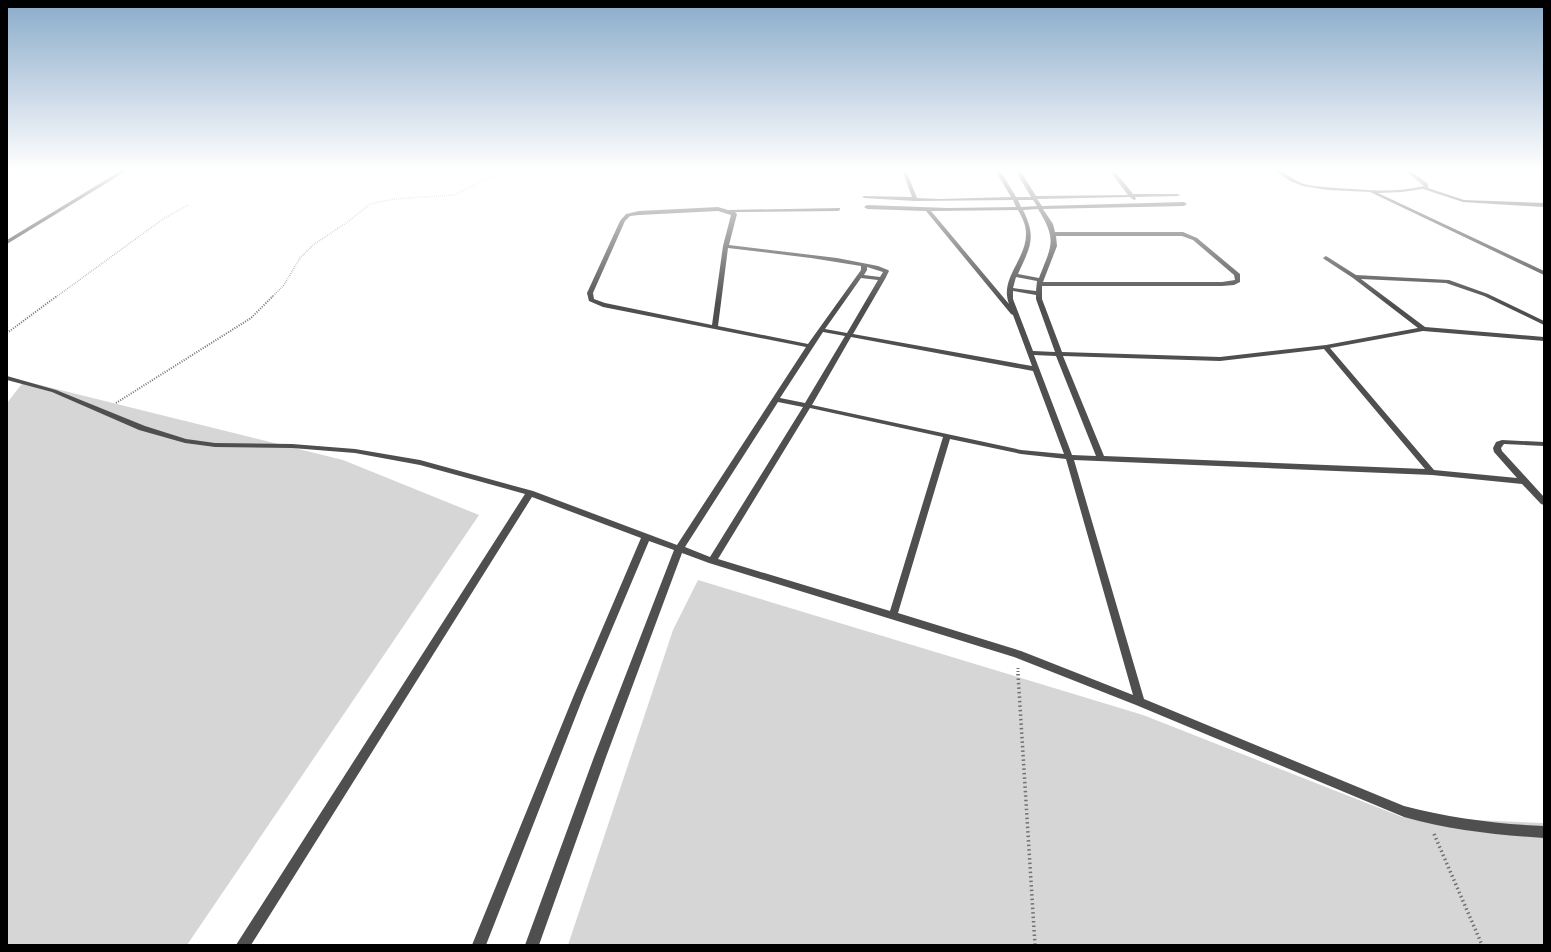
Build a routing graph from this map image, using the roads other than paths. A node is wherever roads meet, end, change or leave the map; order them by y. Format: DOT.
graph roads {
  1 [pos="53,214"];
  2 [pos="631,214"];
  3 [pos="734,214"];
  4 [pos="932,214"];
  5 [pos="1022,214"];
  6 [pos="1044,214"];
  7 [pos="1420,214"];
  8 [pos="1053,234"];
  9 [pos="7,242"];
  10 [pos="726,246"];
  11 [pos="1326,258"];
  12 [pos="864,265"];
  13 [pos="1544,273"];
  14 [pos="1014,275"];
  15 [pos="860,276"];
  16 [pos="1356,277"];
  17 [pos="882,279"];
  18 [pos="1040,282"];
  19 [pos="1009,289"];
  20 [pos="1038,293"];
  21 [pos="1015,316"];
  22 [pos="1544,323"];
  23 [pos="715,327"];
  24 [pos="1423,329"];
  25 [pos="821,330"];
  26 [pos="849,335"];
  27 [pos="1544,339"];
  28 [pos="810,346"];
  29 [pos="1326,347"];
  30 [pos="1030,354"];
  31 [pos="1059,354"];
  32 [pos="1036,369"];
  33 [pos="7,378"];
  34 [pos="776,399"];
  35 [pos="808,405"];
  36 [pos="946,437"];
  37 [pos="1544,444"];
  38 [pos="1070,457"];
  39 [pos="1101,459"];
  40 [pos="1432,472"];
  41 [pos="1524,481"];
  42 [pos="530,493"];
  43 [pos="1544,502"];
  44 [pos="646,537"];
  45 [pos="679,549"];
  46 [pos="712,561"];
  47 [pos="893,615"];
  48 [pos="1140,702"];
  49 [pos="1544,832"];
  50 [pos="243,945"];
  51 [pos="479,945"];
  52 [pos="532,945"];
  1 -- 9 [label="street"];
  2 -- 23 [label="street"];
  3 -- 10 [label="street"];
  4 -- 21 [label="street"];
  5 -- 14 [label="street"];
  6 -- 8 [label="street"];
  7 -- 13 [label="street"];
  8 -- 18 [label="street"];
  8 -- 18 [label="street"];
  10 -- 12 [label="street"];
  10 -- 23 [label="street"];
  11 -- 16 [label="street"];
  12 -- 15 [label="street"];
  12 -- 17 [label="street"];
  14 -- 18 [label="street"];
  14 -- 19 [label="street"];
  15 -- 17 [label="street"];
  15 -- 25 [label="street"];
  16 -- 22 [label="street"];
  16 -- 24 [label="street"];
  17 -- 26 [label="street"];
  18 -- 20 [label="street"];
  19 -- 20 [label="street"];
  19 -- 21 [label="street"];
  20 -- 31 [label="street"];
  21 -- 30 [label="street"];
  23 -- 28 [label="street"];
  24 -- 27 [label="street"];
  24 -- 29 [label="street"];
  25 -- 26 [label="street"];
  25 -- 28 [label="street"];
  26 -- 32 [label="street"];
  26 -- 35 [label="street"];
  28 -- 34 [label="street"];
  29 -- 31 [label="street"];
  29 -- 40 [label="street"];
  30 -- 31 [label="street"];
  30 -- 32 [label="street"];
  31 -- 39 [label="street"];
  32 -- 38 [label="street"];
  33 -- 42 [label="street"];
  34 -- 35 [label="street"];
  34 -- 45 [label="street"];
  35 -- 36 [label="street"];
  35 -- 46 [label="street"];
  36 -- 38 [label="street"];
  36 -- 47 [label="street"];
  37 -- 41 [label="street"];
  38 -- 39 [label="street"];
  38 -- 48 [label="street"];
  39 -- 40 [label="street"];
  40 -- 41 [label="street"];
  41 -- 43 [label="street"];
  42 -- 44 [label="street"];
  42 -- 50 [label="street"];
  44 -- 45 [label="street"];
  44 -- 51 [label="street"];
  45 -- 46 [label="street"];
  45 -- 52 [label="street"];
  46 -- 47 [label="street"];
  47 -- 48 [label="street"];
  48 -- 49 [label="street"];
}
